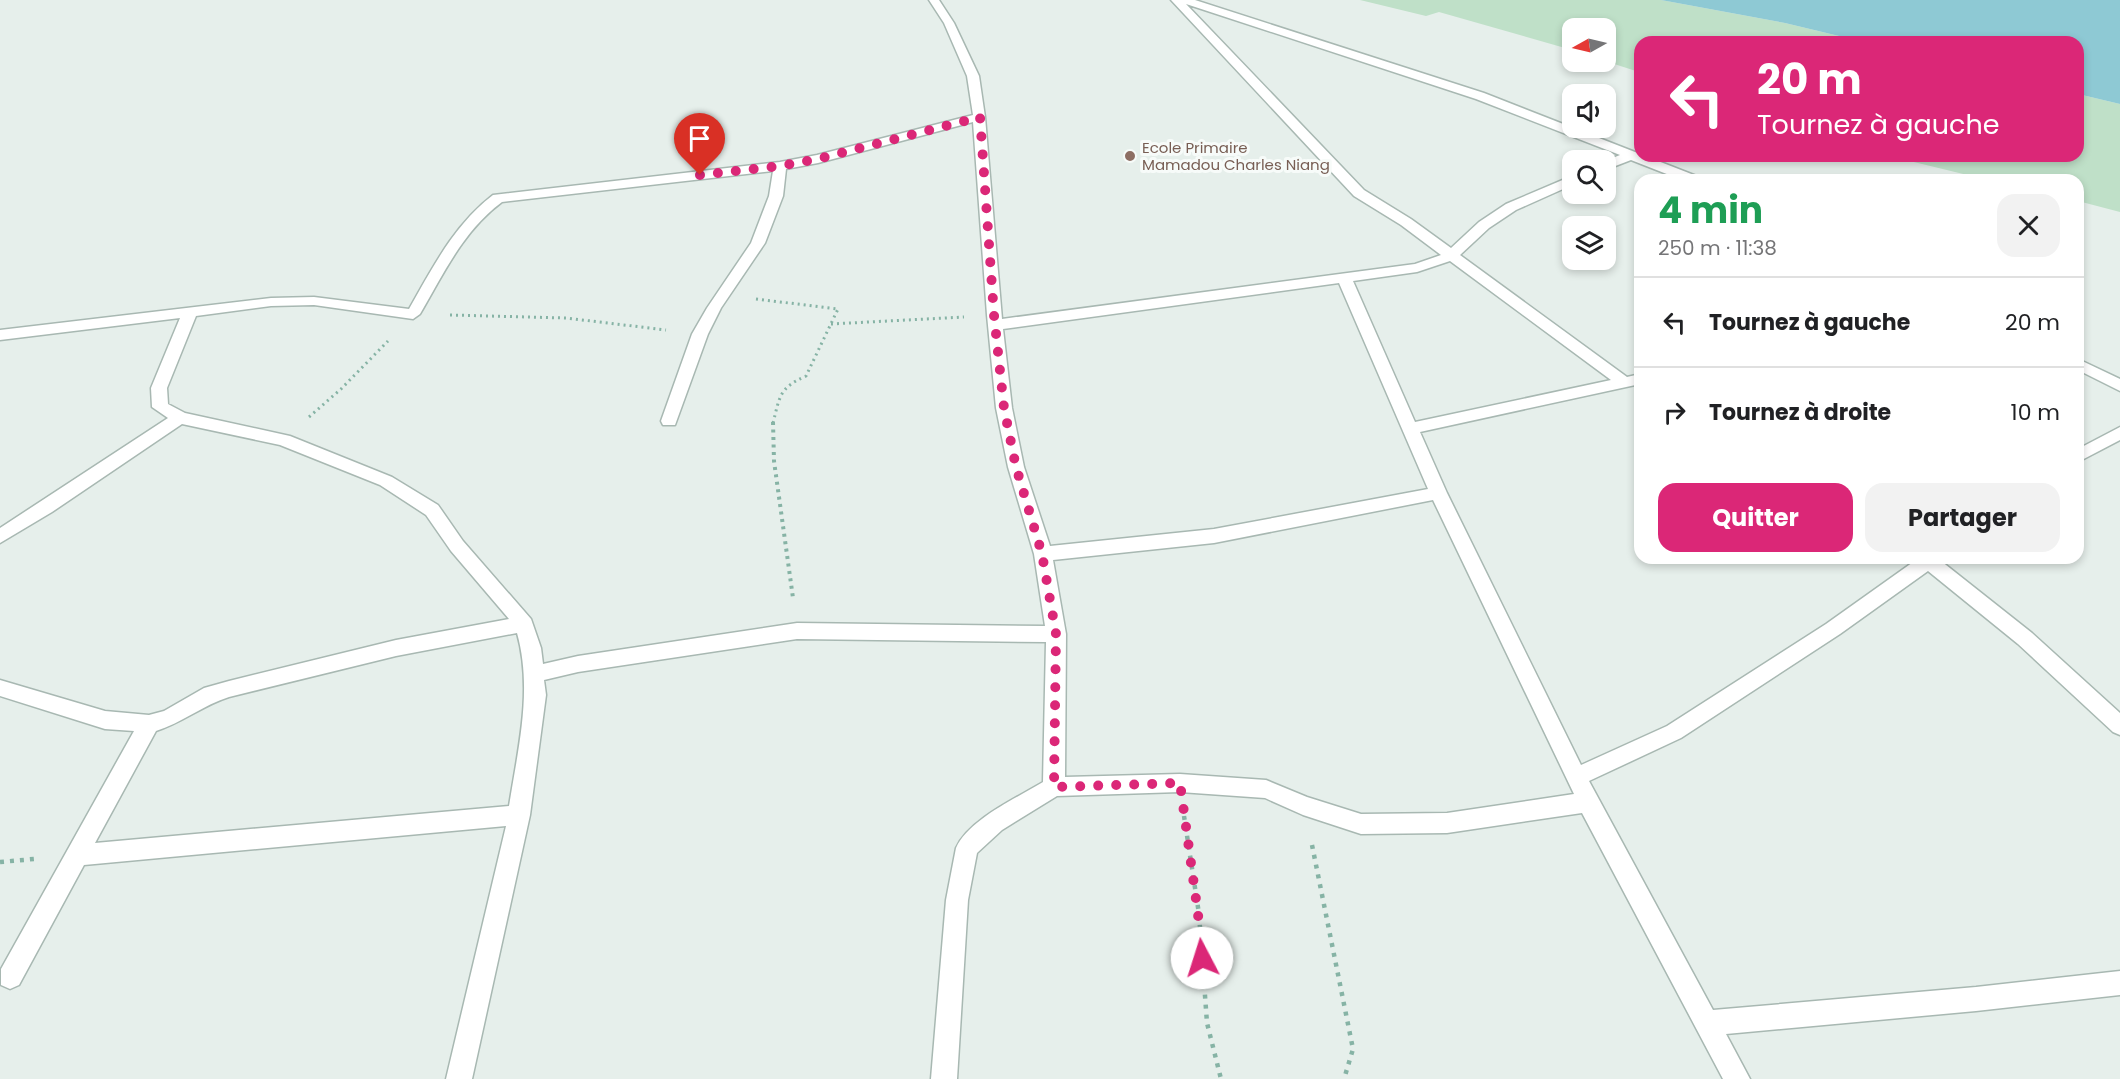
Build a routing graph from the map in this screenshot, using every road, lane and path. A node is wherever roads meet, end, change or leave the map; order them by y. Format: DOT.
graph roads {
  1 [pos="934,0"];
  2 [pos="1176,0"];
  3 [pos="1184,0"];
  4 [pos="980,117"];
  5 [pos="1631,155"];
  6 [pos="1634,156"];
  7 [pos="1616,161"];
  8 [pos="1649,162"];
  9 [pos="780,166"];
  10 [pos="1679,174"];
  11 [pos="1562,184"];
  12 [pos="1451,256"];
  13 [pos="1344,278"];
  14 [pos="723,295"];
  15 [pos="190,311"];
  16 [pos="413,314"];
  17 [pos="995,320"];
  18 [pos="831,324"];
  19 [pos="700,334"];
  20 [pos="0,335"];
  21 [pos="2084,367"];
  22 [pos="1632,380"];
  23 [pos="2120,386"];
  24 [pos="180,418"];
  25 [pos="669,421"];
  26 [pos="1409,429"];
  27 [pos="2120,433"];
  28 [pos="284,440"];
  29 [pos="2084,453"];
  30 [pos="1438,493"];
  31 [pos="0,536"];
  32 [pos="1042,554"];
  33 [pos="1921,564"];
  34 [pos="1934,564"];
  35 [pos="524,624"];
  36 [pos="797,631"];
  37 [pos="1056,634"];
  38 [pos="534,674"];
  39 [pos="0,688"];
  40 [pos="149,724"];
  41 [pos="2120,726"];
  42 [pos="1576,777"];
  43 [pos="1180,783"];
  44 [pos="1054,787"];
  45 [pos="1588,802"];
  46 [pos="1303,805"];
  47 [pos="519,814"];
  48 [pos="76,855"];
  49 [pos="10,977"];
  50 [pos="2120,983"];
  51 [pos="1708,1023"];
  52 [pos="1733,1078"];
  53 [pos="459,1079"];
  54 [pos="944,1079"];
  55 [pos="1221,1079"];
  56 [pos="1344,1079"];
  1 -- 4 [label="street"];
  2 -- 12 [label="street"];
  3 -- 5 [label="street"];
  4 -- 9 [label="street"];
  4 -- 17 [label="street"];
  5 -- 6 [label="street"];
  5 -- 7 [label="street"];
  8 -- 10 [label="street"];
  9 -- 14 [label="street"];
  9 -- 16 [label="street"];
  11 -- 12 [label="street"];
  12 -- 13 [label="street"];
  12 -- 22 [label="street"];
  13 -- 17 [label="street"];
  13 -- 26 [label="street"];
  14 -- 18 [label="path"];
  14 -- 19 [label="street"];
  15 -- 16 [label="street"];
  15 -- 20 [label="street"];
  15 -- 24 [label="street"];
  16 -- 19 [label="path"];
  16 -- 28 [label="path"];
  17 -- 18 [label="path"];
  17 -- 32 [label="street"];
  18 -- 36 [label="path"];
  19 -- 25 [label="street"];
  21 -- 23 [label="street"];
  22 -- 26 [label="street"];
  24 -- 28 [label="street"];
  24 -- 31 [label="street"];
  26 -- 30 [label="street"];
  27 -- 29 [label="street"];
  28 -- 35 [label="street"];
  30 -- 32 [label="street"];
  30 -- 42 [label="street"];
  32 -- 37 [label="street"];
  33 -- 42 [label="street"];
  34 -- 41 [label="street"];
  35 -- 38 [label="street"];
  35 -- 40 [label="street"];
  36 -- 37 [label="street"];
  36 -- 38 [label="street"];
  37 -- 44 [label="street"];
  38 -- 47 [label="street"];
  39 -- 40 [label="street"];
  40 -- 48 [label="street"];
  42 -- 45 [label="street"];
  43 -- 44 [label="street"];
  43 -- 46 [label="street"];
  43 -- 55 [label="path"];
  44 -- 54 [label="street"];
  45 -- 46 [label="street"];
  45 -- 51 [label="street"];
  46 -- 56 [label="path"];
  47 -- 48 [label="street"];
  47 -- 53 [label="street"];
  48 -- 49 [label="street"];
  50 -- 51 [label="street"];
  51 -- 52 [label="street"];
}
